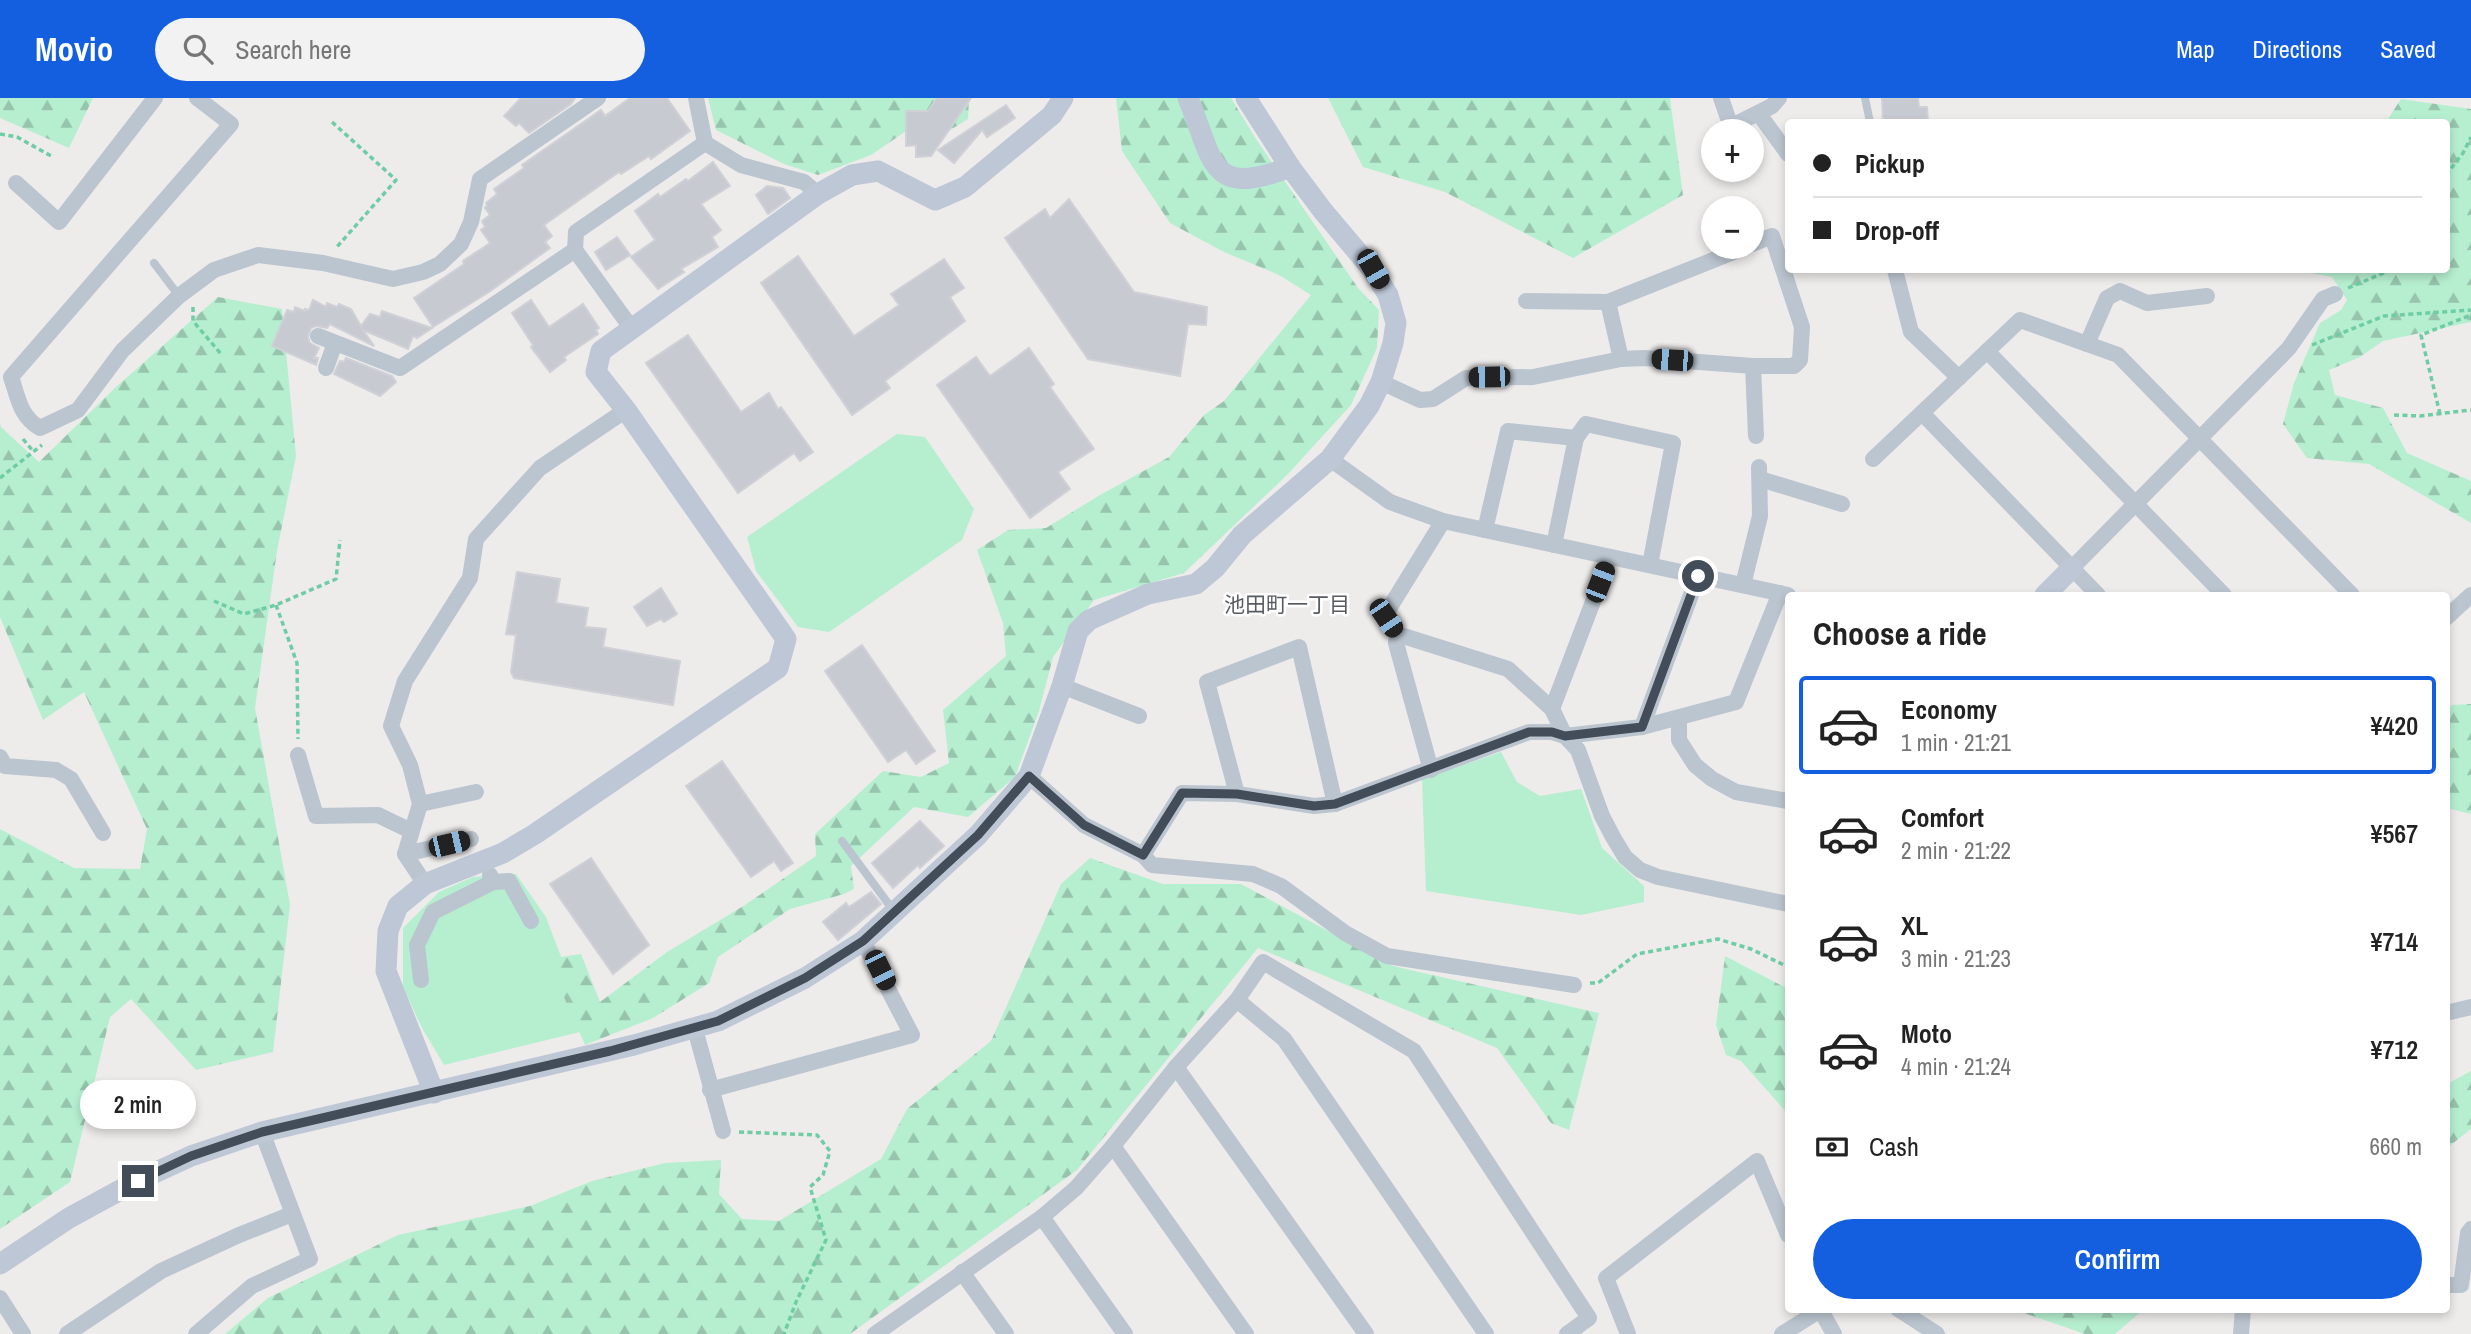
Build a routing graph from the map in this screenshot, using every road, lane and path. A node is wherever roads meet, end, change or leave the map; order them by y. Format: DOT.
graph roads {
  1 [pos="155,98"];
  2 [pos="197,98"];
  3 [pos="598,98"];
  4 [pos="696,98"];
  5 [pos="1063,98"];
  6 [pos="1188,98"];
  7 [pos="1246,98"];
  8 [pos="1721,98"];
  9 [pos="1779,98"];
  10 [pos="1865,98"];
  11 [pos="1759,114"];
  12 [pos="1725,119"];
  13 [pos="1748,119"];
  14 [pos="1869,119"];
  15 [pos="332,122"];
  16 [pos="0,135"];
  17 [pos="2471,137"];
  18 [pos="705,144"];
  19 [pos="1785,150"];
  20 [pos="53,157"];
  21 [pos="1290,167"];
  22 [pos="2450,170"];
  23 [pos="16,183"];
  24 [pos="818,194"];
  25 [pos="1764,239"];
  26 [pos="575,250"];
  27 [pos="1716,259"];
  28 [pos="154,262"];
  29 [pos="323,263"];
  30 [pos="1896,273"];
  31 [pos="2384,273"];
  32 [pos="2335,294"];
  33 [pos="179,296"];
  34 [pos="2207,296"];
  35 [pos="1526,301"];
  36 [pos="1608,302"];
  37 [pos="2471,312"];
  38 [pos="632,329"];
  39 [pos="318,336"];
  40 [pos="335,343"];
  41 [pos="2087,344"];
  42 [pos="2289,348"];
  43 [pos="1987,351"];
  44 [pos="221,354"];
  45 [pos="1621,359"];
  46 [pos="1753,366"];
  47 [pos="326,368"];
  48 [pos="1959,378"];
  49 [pos="1381,382"];
  50 [pos="626,410"];
  51 [pos="2471,410"];
  52 [pos="1922,413"];
  53 [pos="2440,414"];
  54 [pos="2393,415"];
  55 [pos="40,428"];
  56 [pos="1756,436"];
  57 [pos="1576,438"];
  58 [pos="2200,441"];
  59 [pos="1330,459"];
  60 [pos="1873,459"];
  61 [pos="0,478"];
  62 [pos="1842,504"];
  63 [pos="2136,504"];
  64 [pos="1443,521"];
  65 [pos="1485,530"];
  66 [pos="340,540"];
  67 [pos="1554,544"];
  68 [pos="1610,557"];
  69 [pos="1650,565"];
  70 [pos="2072,568"];
  71 [pos="1698,576"];
  72 [pos="1743,585"];
  73 [pos="2048,592"];
  74 [pos="2095,592"];
  75 [pos="2221,592"];
  76 [pos="2349,592"];
  77 [pos="1784,594"];
  78 [pos="2471,595"];
  79 [pos="214,601"];
  80 [pos="276,605"];
  81 [pos="2450,614"];
  82 [pos="1397,634"];
  83 [pos="1062,686"];
  84 [pos="1552,709"];
  85 [pos="1139,716"];
  86 [pos="1679,718"];
  87 [pos="1642,727"];
  88 [pos="1565,736"];
  89 [pos="298,755"];
  90 [pos="0,757"];
  91 [pos="1431,769"];
  92 [pos="1029,776"];
  93 [pos="476,792"];
  94 [pos="1237,794"];
  95 [pos="1785,800"];
  96 [pos="419,804"];
  97 [pos="1335,804"];
  98 [pos="411,831"];
  99 [pos="103,833"];
  100 [pos="471,839"];
  101 [pos="842,841"];
  102 [pos="405,854"];
  103 [pos="1143,855"];
  104 [pos="482,861"];
  105 [pos="493,882"];
  106 [pos="425,884"];
  107 [pos="1785,903"];
  108 [pos="894,913"];
  109 [pos="531,921"];
  110 [pos="863,941"];
  111 [pos="1785,966"];
  112 [pos="421,980"];
  113 [pos="1574,985"];
  114 [pos="1237,999"];
  115 [pos="2471,1007"];
  116 [pos="2450,1012"];
  117 [pos="695,1029"];
  118 [pos="1176,1067"];
  119 [pos="710,1090"];
  120 [pos="434,1093"];
  121 [pos="723,1131"];
  122 [pos="262,1132"];
  123 [pos="1113,1146"];
  124 [pos="292,1214"];
  125 [pos="1042,1217"];
  126 [pos="1785,1228"];
  127 [pos="2471,1229"];
  128 [pos="0,1264"];
  129 [pos="962,1272"];
  130 [pos="2459,1285"];
  131 [pos="0,1298"];
  132 [pos="1815,1313"];
  133 [pos="1823,1313"];
  134 [pos="1904,1313"];
  135 [pos="2243,1313"];
  136 [pos="883,1332"];
  137 [pos="23,1334"];
  138 [pos="66,1334"];
  139 [pos="196,1334"];
  140 [pos="784,1334"];
  141 [pos="1006,1334"];
  142 [pos="1125,1334"];
  143 [pos="1246,1334"];
  144 [pos="1366,1334"];
  145 [pos="1486,1334"];
  146 [pos="1567,1334"];
  147 [pos="1628,1334"];
  148 [pos="1782,1334"];
  149 [pos="1834,1334"];
  150 [pos="1937,1334"];
  151 [pos="2241,1334"];
  1 -- 23 [label="street"];
  2 -- 55 [label="street"];
  3 -- 29 [label="street"];
  4 -- 18 [label="street"];
  5 -- 24 [label="street"];
  6 -- 21 [label="street"];
  7 -- 21 [label="street"];
  8 -- 12 [label="street"];
  9 -- 11 [label="street"];
  10 -- 14 [label="lane"];
  11 -- 13 [label="street"];
  11 -- 19 [label="street"];
  15 -- 29 [label="path"];
  16 -- 20 [label="path"];
  17 -- 22 [label="path"];
  18 -- 24 [label="street"];
  18 -- 26 [label="street"];
  21 -- 49 [label="street"];
  24 -- 38 [label="street"];
  25 -- 46 [label="street"];
  26 -- 38 [label="street"];
  26 -- 40 [label="street"];
  27 -- 36 [label="street"];
  28 -- 33 [label="lane"];
  29 -- 33 [label="street"];
  30 -- 48 [label="street"];
  31 -- 32 [label="path"];
  32 -- 42 [label="street"];
  33 -- 44 [label="path"];
  33 -- 55 [label="street"];
  34 -- 41 [label="street"];
  35 -- 36 [label="street"];
  36 -- 45 [label="street"];
  37 -- 42 [label="path"];
  37 -- 53 [label="path"];
  38 -- 50 [label="street"];
  39 -- 40 [label="street"];
  40 -- 47 [label="street"];
  41 -- 43 [label="street"];
  41 -- 58 [label="street"];
  42 -- 58 [label="street"];
  43 -- 48 [label="street"];
  43 -- 63 [label="street"];
  45 -- 46 [label="street"];
  45 -- 49 [label="street"];
  46 -- 56 [label="street"];
  48 -- 52 [label="street"];
  49 -- 59 [label="street"];
  50 -- 96 [label="street"];
  50 -- 104 [label="street"];
  51 -- 53 [label="path"];
  52 -- 60 [label="street"];
  52 -- 70 [label="street"];
  53 -- 54 [label="path"];
  55 -- 61 [label="path"];
  57 -- 65 [label="street"];
  57 -- 67 [label="street"];
  57 -- 69 [label="street"];
  58 -- 63 [label="street"];
  58 -- 76 [label="street"];
  59 -- 64 [label="street"];
  59 -- 83 [label="street"];
  62 -- 72 [label="street"];
  63 -- 70 [label="street"];
  63 -- 75 [label="street"];
  64 -- 65 [label="street"];
  64 -- 82 [label="street"];
  65 -- 67 [label="street"];
  66 -- 80 [label="path"];
  67 -- 68 [label="street"];
  68 -- 69 [label="street"];
  68 -- 84 [label="street"];
  69 -- 71 [label="street"];
  70 -- 73 [label="street"];
  70 -- 74 [label="street"];
  71 -- 72 [label="street"];
  71 -- 87 [label="street"];
  72 -- 77 [label="street"];
  77 -- 86 [label="street"];
  78 -- 81 [label="street"];
  79 -- 80 [label="path"];
  80 -- 89 [label="path"];
  82 -- 84 [label="street"];
  82 -- 91 [label="street"];
  83 -- 85 [label="street"];
  83 -- 92 [label="street"];
  84 -- 88 [label="street"];
  86 -- 87 [label="street"];
  86 -- 95 [label="street"];
  87 -- 88 [label="street"];
  88 -- 91 [label="street"];
  88 -- 107 [label="street"];
  89 -- 98 [label="street"];
  90 -- 99 [label="street"];
  91 -- 97 [label="street"];
  92 -- 103 [label="street"];
  92 -- 108 [label="street"];
  93 -- 96 [label="street"];
  94 -- 97 [label="street"];
  94 -- 97 [label="street"];
  94 -- 103 [label="street"];
  96 -- 98 [label="street"];
  98 -- 102 [label="street"];
  100 -- 102 [label="street"];
  101 -- 108 [label="lane"];
  102 -- 106 [label="street"];
  103 -- 113 [label="street"];
  104 -- 105 [label="street"];
  104 -- 106 [label="street"];
  105 -- 109 [label="street"];
  105 -- 112 [label="street"];
  106 -- 120 [label="street"];
  108 -- 110 [label="street"];
  110 -- 117 [label="street"];
  110 -- 119 [label="street"];
  111 -- 113 [label="path"];
  114 -- 118 [label="street"];
  114 -- 145 [label="street"];
  114 -- 146 [label="street"];
  115 -- 116 [label="street"];
  117 -- 119 [label="street"];
  117 -- 120 [label="street"];
  118 -- 123 [label="street"];
  118 -- 144 [label="street"];
  119 -- 121 [label="street"];
  120 -- 122 [label="street"];
  121 -- 140 [label="path"];
  122 -- 124 [label="street"];
  122 -- 128 [label="street"];
  123 -- 125 [label="street"];
  123 -- 143 [label="street"];
  124 -- 138 [label="street"];
  124 -- 139 [label="street"];
  125 -- 129 [label="street"];
  125 -- 142 [label="street"];
  126 -- 147 [label="street"];
  127 -- 130 [label="street"];
  129 -- 136 [label="street"];
  129 -- 141 [label="street"];
  131 -- 137 [label="street"];
  132 -- 148 [label="street"];
  133 -- 149 [label="street"];
  134 -- 150 [label="street"];
  135 -- 151 [label="street"];
}
